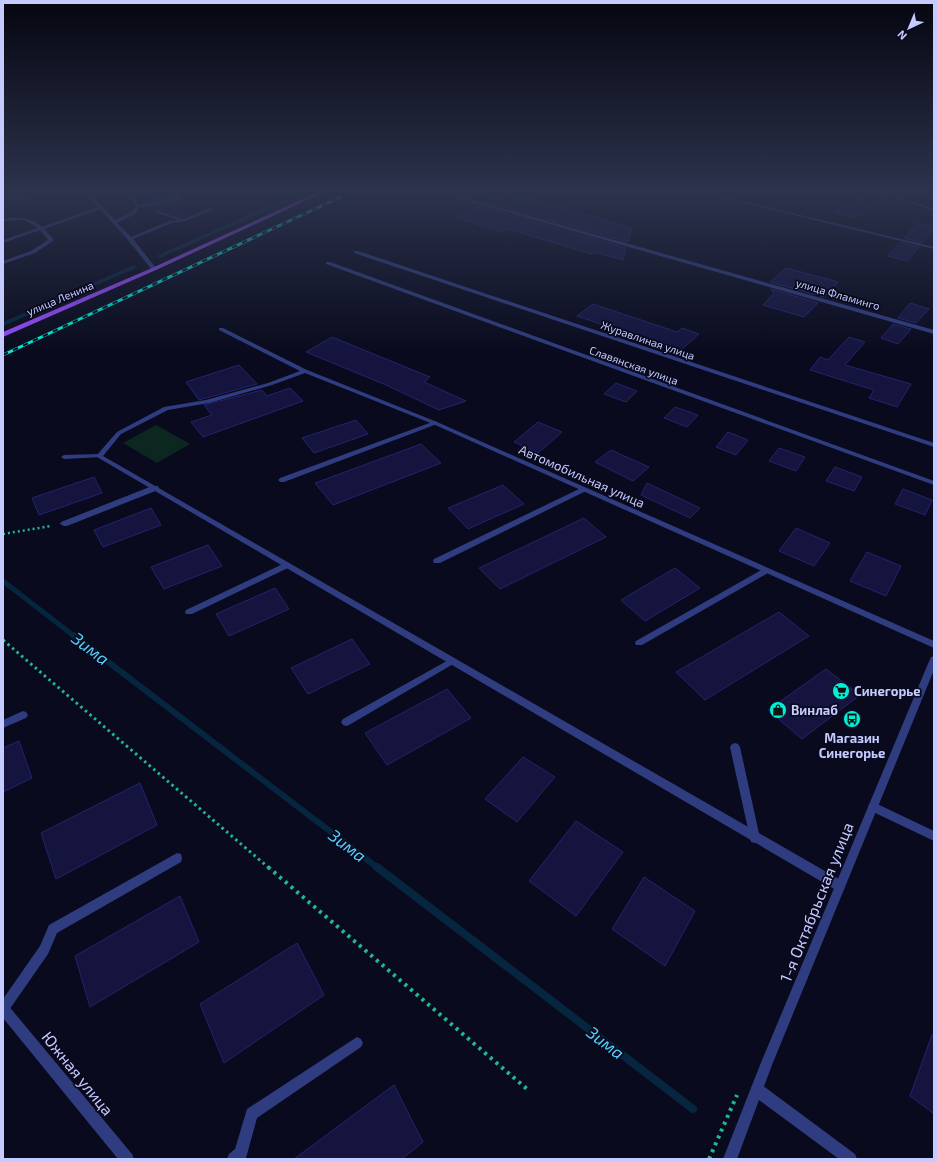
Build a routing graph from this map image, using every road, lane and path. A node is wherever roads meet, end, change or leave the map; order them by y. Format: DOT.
graph roads {
  1 [pos="42,246"];
  2 [pos="136,246"];
  3 [pos="204,246"];
  4 [pos="632,246"];
  5 [pos="356,252"];
  6 [pos="3,263"];
  7 [pos="328,263"];
  8 [pos="154,269"];
  9 [pos="221,329"];
  10 [pos="934,332"];
  11 [pos="3,335"];
  12 [pos="305,371"];
  13 [pos="435,423"];
  14 [pos="934,445"];
  15 [pos="99,456"];
  16 [pos="64,457"];
  17 [pos="282,480"];
  18 [pos="934,483"];
  19 [pos="155,488"];
  20 [pos="584,490"];
  21 [pos="64,524"];
  22 [pos="3,534"];
  23 [pos="437,561"];
  24 [pos="287,565"];
  25 [pos="765,571"];
  26 [pos="189,612"];
  27 [pos="3,640"];
  28 [pos="638,643"];
  29 [pos="934,645"];
  30 [pos="934,659"];
  31 [pos="452,661"];
  32 [pos="23,715"];
  33 [pos="346,722"];
  34 [pos="3,724"];
  35 [pos="734,747"];
  36 [pos="872,806"];
  37 [pos="934,836"];
  38 [pos="756,838"];
  39 [pos="177,858"];
  40 [pos="840,886"];
  41 [pos="3,1009"];
  42 [pos="357,1043"];
  43 [pos="527,1089"];
  44 [pos="757,1090"];
  45 [pos="127,1159"];
  46 [pos="234,1159"];
  47 [pos="730,1159"];
  48 [pos="850,1159"];
  1 -- 6 [label="street"];
  2 -- 8 [label="street"];
  3 -- 8 [label="main road, улица Ленина"];
  4 -- 10 [label="street, улица Фламинго"];
  5 -- 14 [label="street, Журавлиная улица"];
  7 -- 18 [label="street, Славянская улица"];
  8 -- 11 [label="main road, улица Ленина"];
  9 -- 12 [label="street, Автомобильная улица"];
  12 -- 13 [label="street, Автомобильная улица"];
  12 -- 15 [label="street"];
  13 -- 17 [label="street"];
  13 -- 20 [label="street, Автомобильная улица"];
  15 -- 16 [label="street"];
  15 -- 19 [label="street"];
  19 -- 21 [label="street"];
  19 -- 24 [label="street"];
  20 -- 23 [label="street"];
  20 -- 25 [label="street, Автомобильная улица"];
  21 -- 22 [label="path"];
  24 -- 26 [label="street"];
  24 -- 31 [label="street"];
  25 -- 28 [label="street"];
  25 -- 29 [label="street, Автомобильная улица"];
  27 -- 43 [label="path"];
  30 -- 36 [label="street, 1-я Октябрьская улица"];
  31 -- 33 [label="street"];
  31 -- 38 [label="street"];
  32 -- 34 [label="street"];
  35 -- 38 [label="street"];
  36 -- 37 [label="street"];
  36 -- 40 [label="street, 1-я Октябрьская улица"];
  38 -- 40 [label="street"];
  39 -- 41 [label="street"];
  40 -- 44 [label="street, 1-я Октябрьская улица"];
  41 -- 45 [label="street, Южная улица"];
  42 -- 46 [label="street"];
  44 -- 47 [label="street, 1-я Октябрьская улица"];
  44 -- 48 [label="street"];
}
